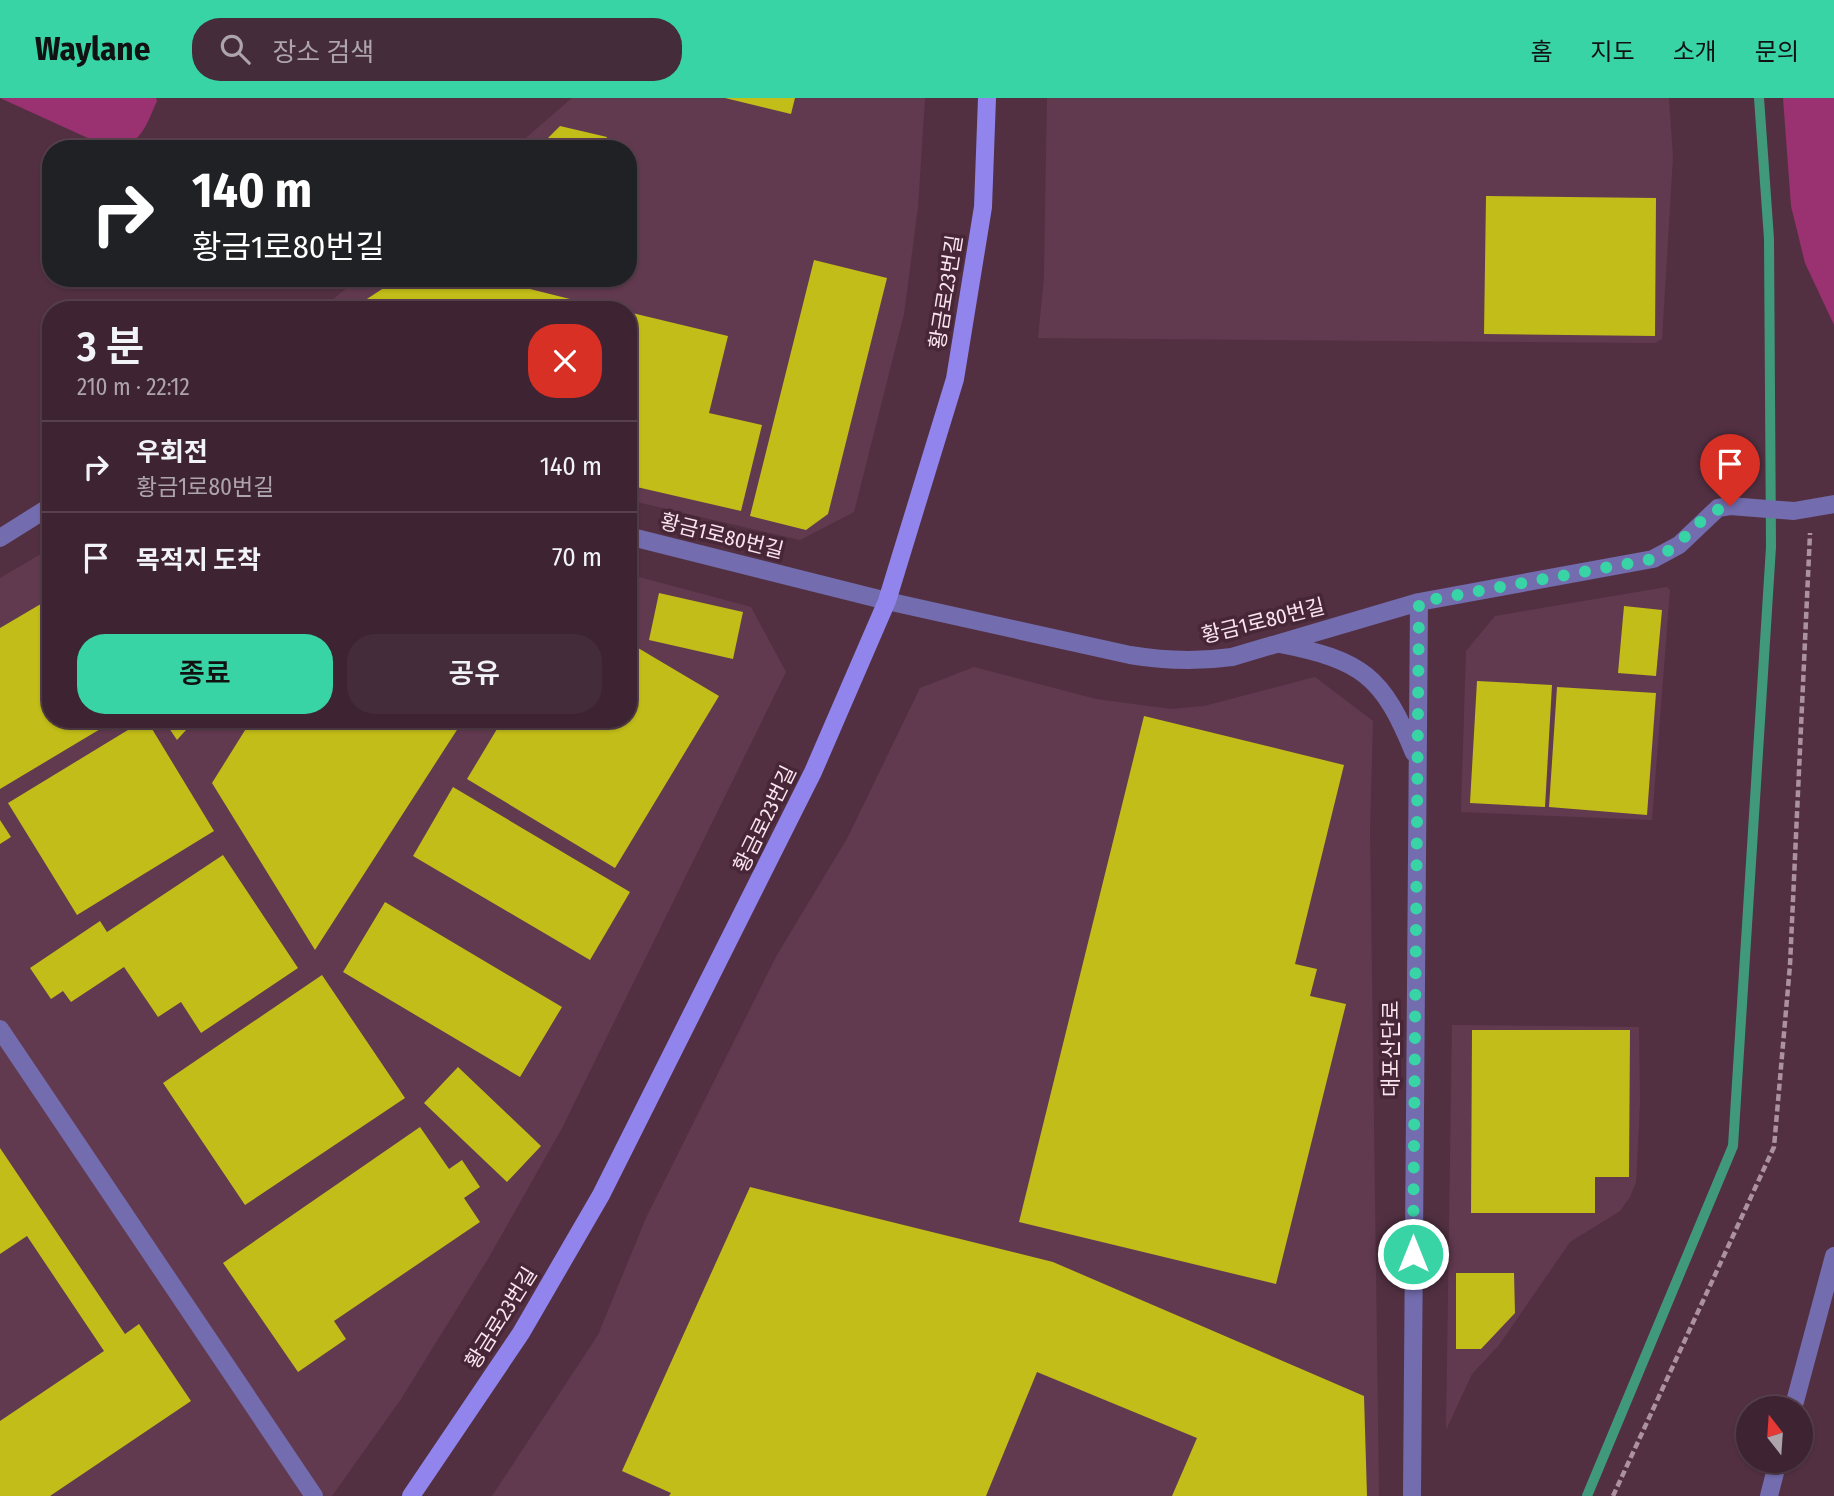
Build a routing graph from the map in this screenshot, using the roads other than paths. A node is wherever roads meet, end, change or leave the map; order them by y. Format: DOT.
graph roads {
  1 [pos="987,98"];
  2 [pos="1834,504"];
  3 [pos="42,512"];
  4 [pos="0,538"];
  5 [pos="637,538"];
  6 [pos="887,601"];
  7 [pos="1419,602"];
  8 [pos="1277,644"];
  9 [pos="1417,760"];
  10 [pos="0,1029"];
  11 [pos="1834,1256"];
  12 [pos="1796,1396"];
  13 [pos="1775,1474"];
  14 [pos="314,1496"];
  15 [pos="411,1496"];
  16 [pos="1412,1496"];
  17 [pos="1769,1496"];
  1 -- 6 [label="street, 황금로23번길"];
  2 -- 7 [label="street, 황금1로80번길"];
  3 -- 4 [label="street"];
  5 -- 6 [label="street, 황금1로80번길"];
  6 -- 8 [label="street, 황금1로80번길"];
  6 -- 15 [label="street, 황금로23번길"];
  7 -- 8 [label="street, 황금1로80번길"];
  7 -- 9 [label="street, 대포산단로"];
  8 -- 9 [label="street"];
  9 -- 16 [label="street, 대포산단로"];
  10 -- 14 [label="street"];
  11 -- 12 [label="street"];
  13 -- 17 [label="street"];
}
